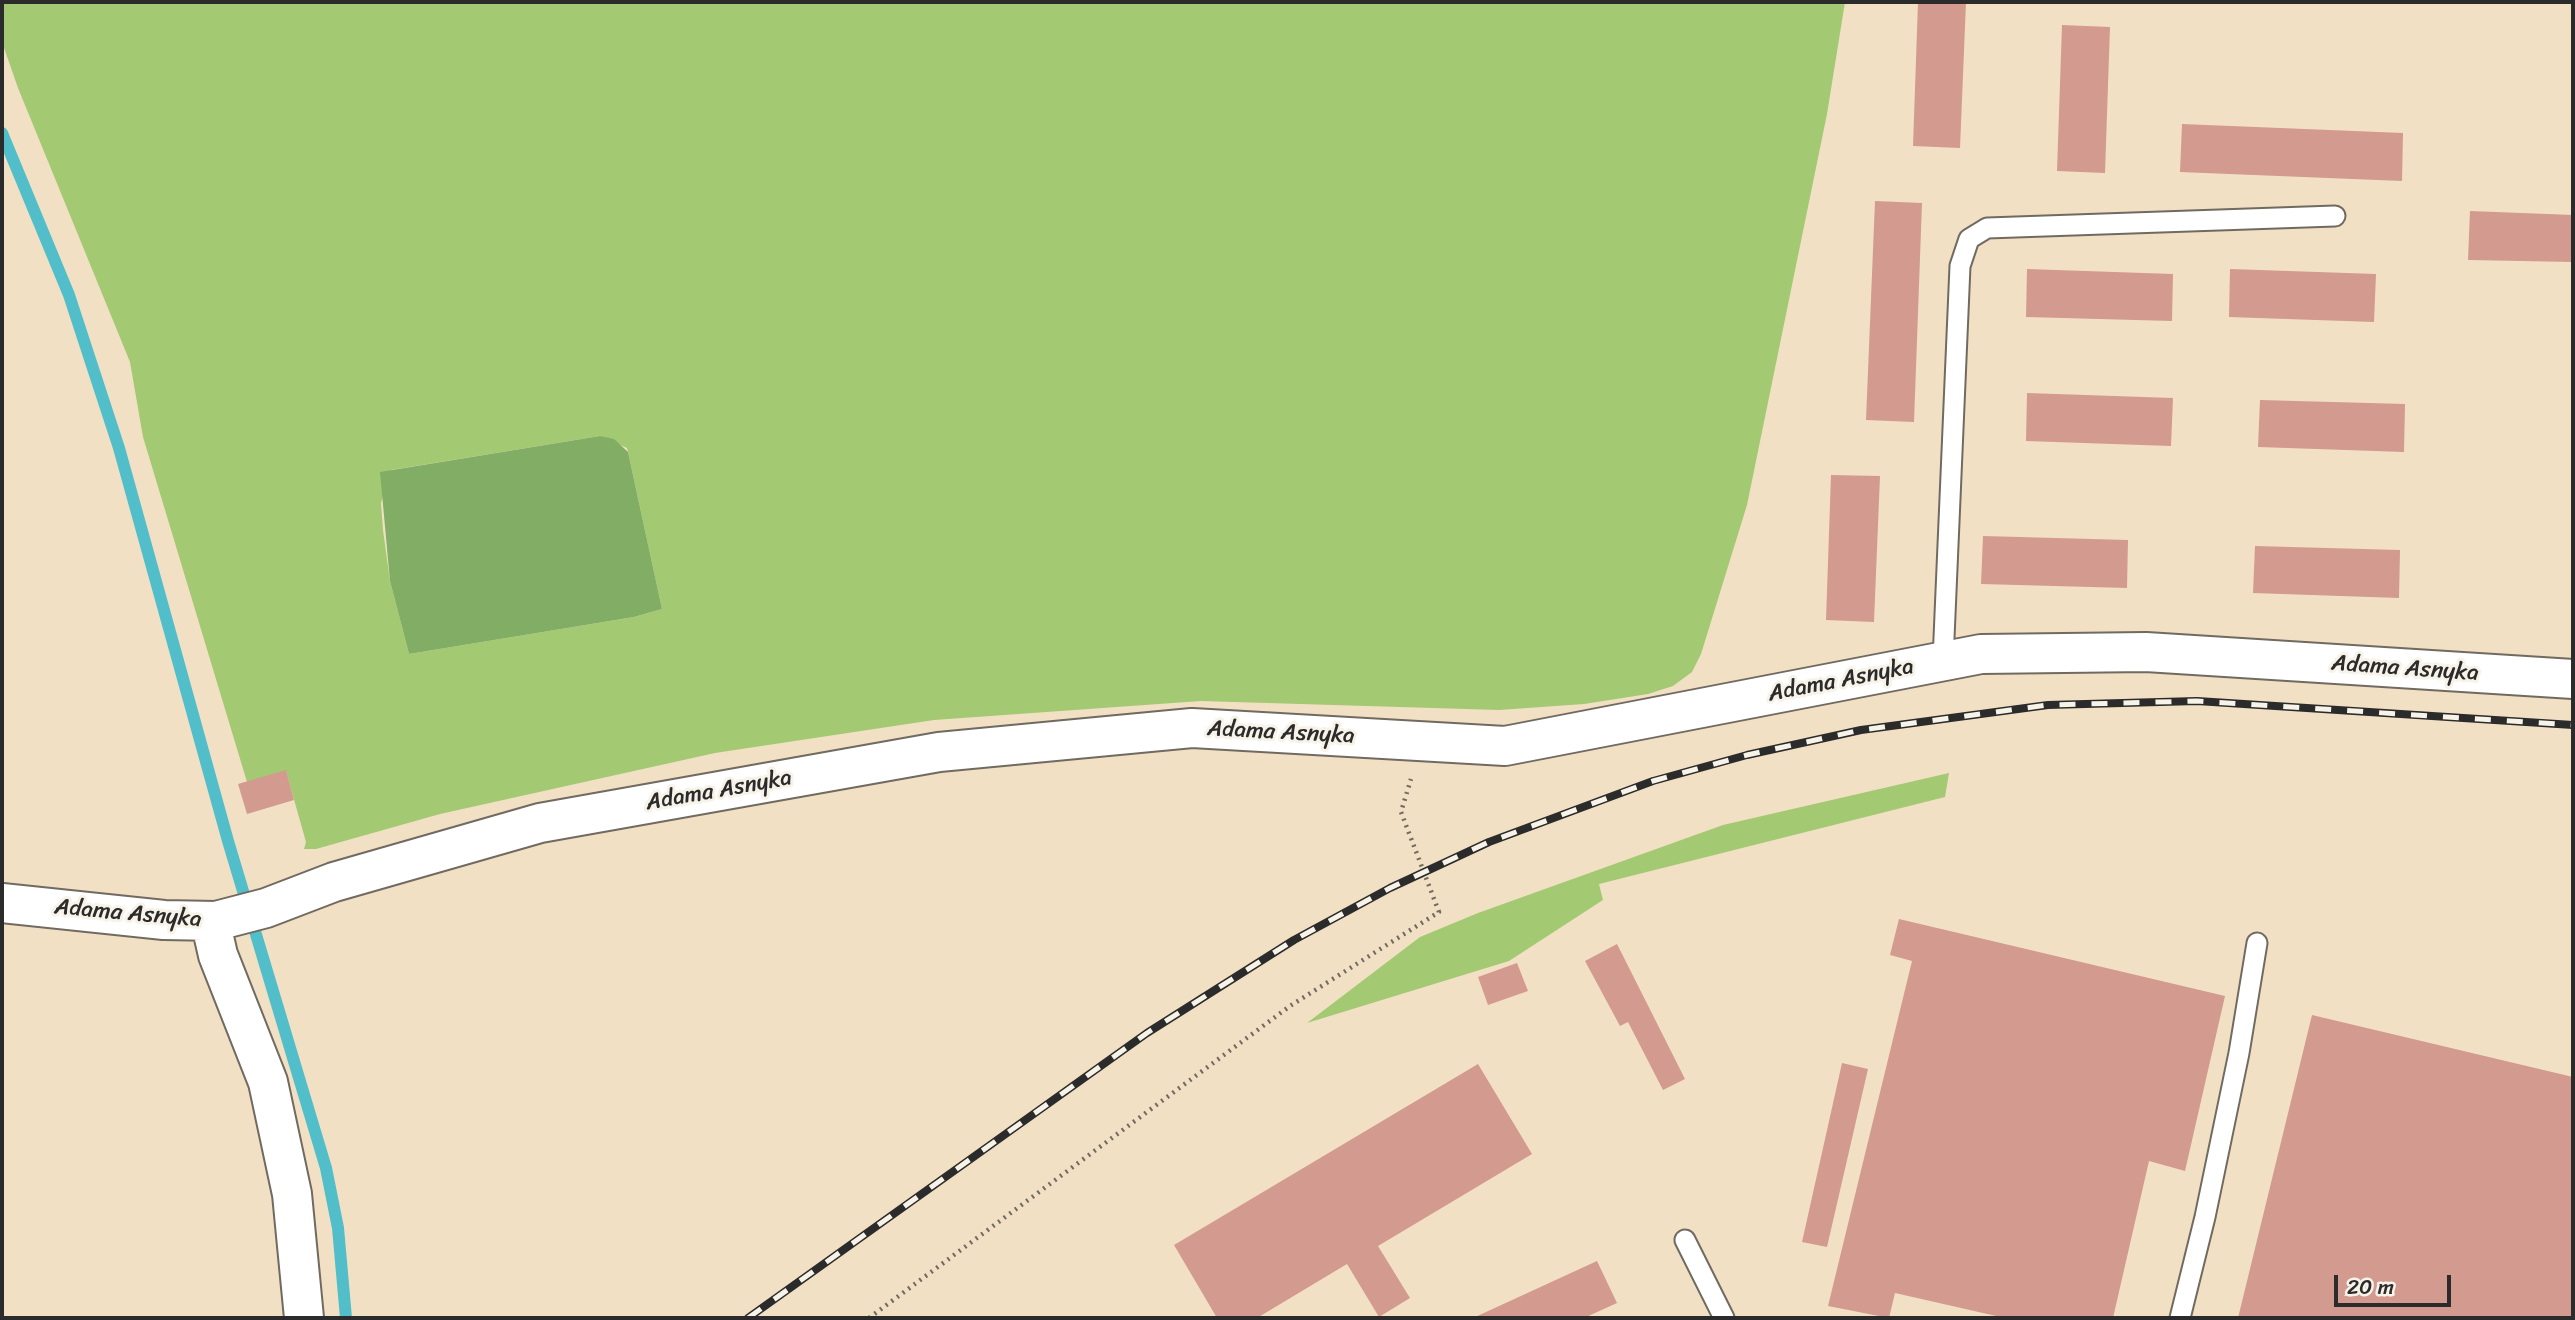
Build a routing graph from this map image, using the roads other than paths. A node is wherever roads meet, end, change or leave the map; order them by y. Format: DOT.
graph roads {
  1 [pos="2335,216"];
  2 [pos="1943,661"];
  3 [pos="2573,679"];
  4 [pos="2,903"];
  5 [pos="239,915"];
  6 [pos="2257,943"];
  7 [pos="1685,1240"];
  8 [pos="304,1318"];
  9 [pos="1724,1318"];
  10 [pos="2180,1318"];
  1 -- 2 [label="lane"];
  2 -- 3 [label="street, Adama Asnyka"];
  2 -- 5 [label="street, Adama Asnyka"];
  4 -- 5 [label="street, Adama Asnyka"];
  5 -- 8 [label="street"];
  6 -- 10 [label="lane"];
  7 -- 9 [label="lane"];
}
